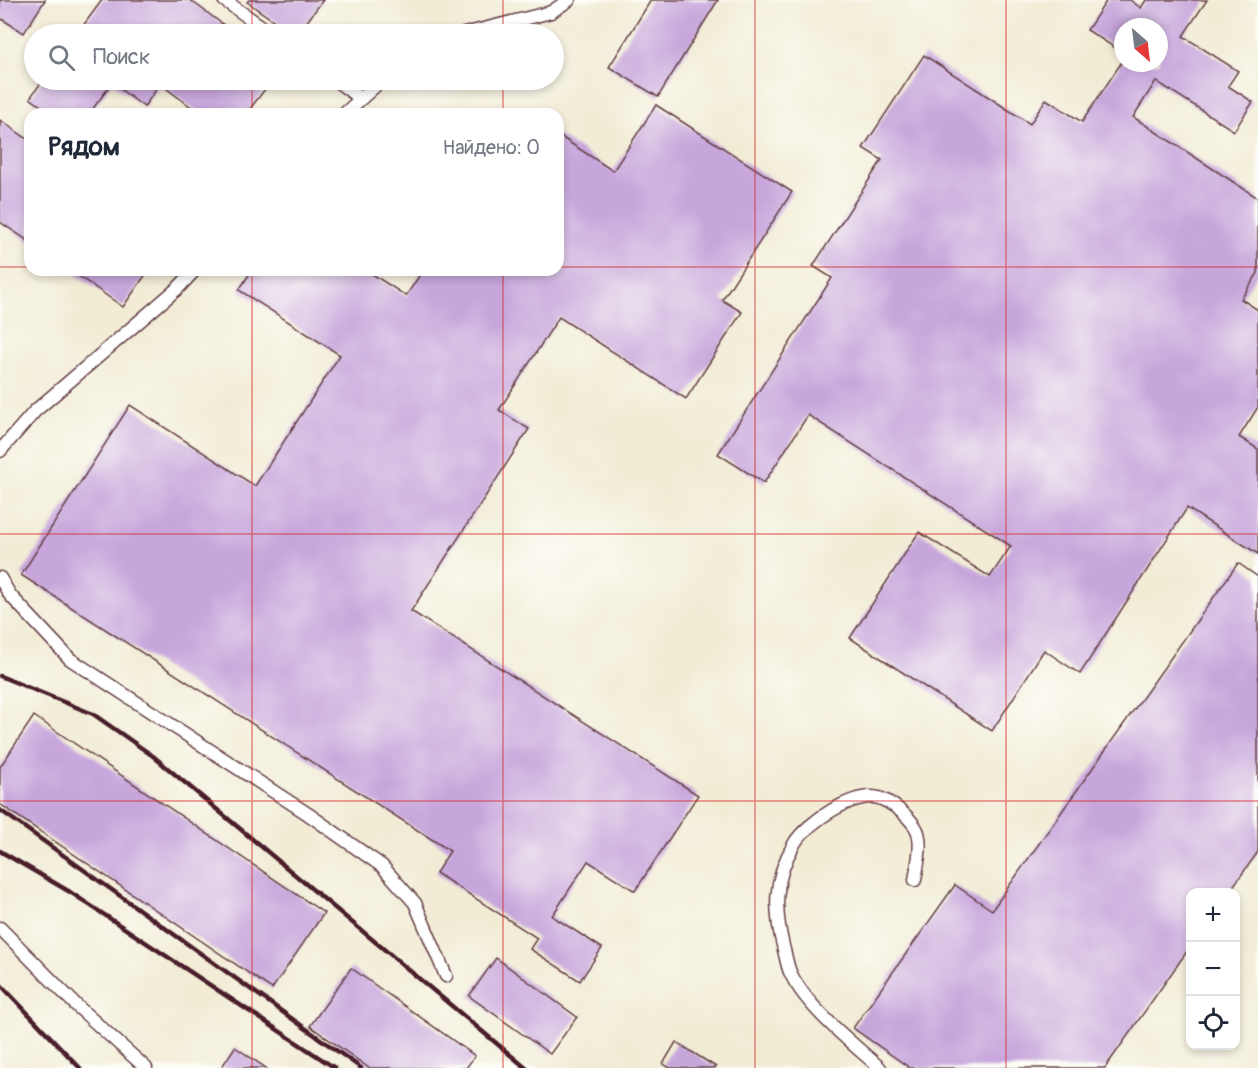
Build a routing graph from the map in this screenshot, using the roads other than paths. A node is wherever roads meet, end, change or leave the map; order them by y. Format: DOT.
graph roads {
  1 [pos="224,0"];
  2 [pos="569,0"];
  3 [pos="258,24"];
  4 [pos="504,24"];
  5 [pos="348,90"];
  6 [pos="370,90"];
  7 [pos="360,98"];
  8 [pos="350,108"];
  9 [pos="189,276"];
  10 [pos="0,451"];
  11 [pos="0,578"];
  12 [pos="915,880"];
  13 [pos="0,928"];
  14 [pos="446,976"];
  15 [pos="146,1068"];
  16 [pos="880,1068"];
  1 -- 3 [label="lane"];
  2 -- 4 [label="lane"];
  5 -- 7 [label="lane"];
  6 -- 7 [label="lane"];
  7 -- 8 [label="lane"];
  9 -- 10 [label="lane"];
  11 -- 14 [label="lane"];
  12 -- 16 [label="lane"];
  13 -- 15 [label="lane"];
}
